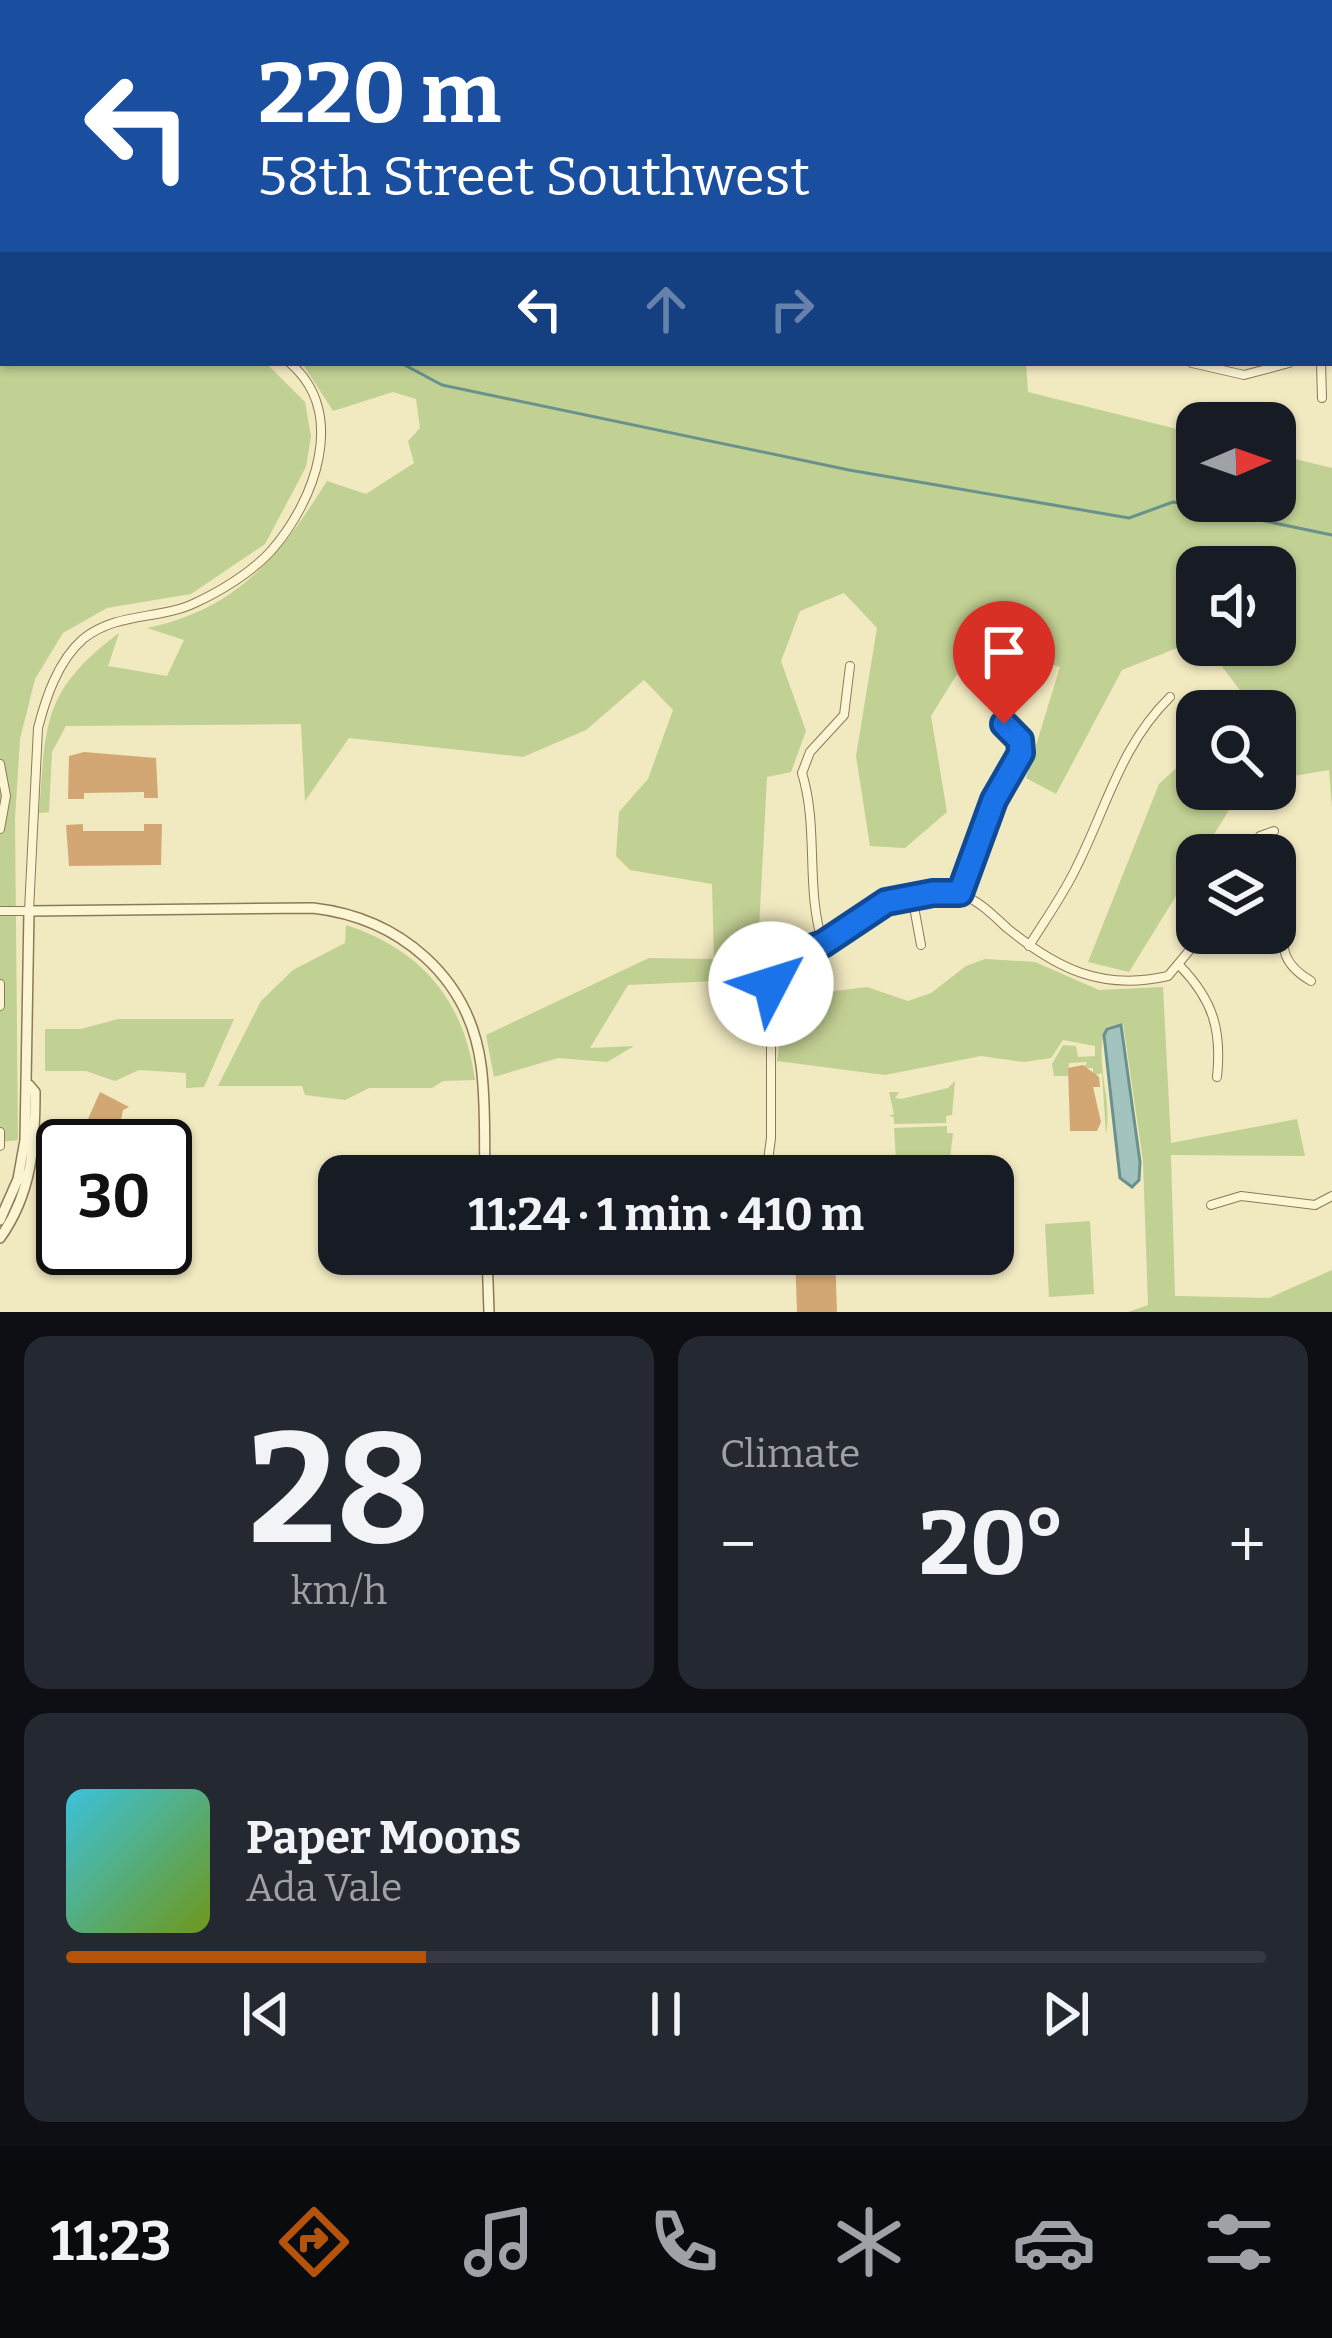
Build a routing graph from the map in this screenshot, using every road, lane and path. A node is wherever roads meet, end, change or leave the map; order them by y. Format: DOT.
graph roads {
  1 [pos="292,366"];
  2 [pos="1209,366"];
  3 [pos="1278,366"];
  4 [pos="1321,366"];
  5 [pos="1322,398"];
  6 [pos="850,666"];
  7 [pos="1170,697"];
  8 [pos="1004,724"];
  9 [pos="0,764"];
  10 [pos="0,829"];
  11 [pos="1274,831"];
  12 [pos="1266,834"];
  13 [pos="960,893"];
  14 [pos="912,896"];
  15 [pos="0,911"];
  16 [pos="29,911"];
  17 [pos="823,944"];
  18 [pos="921,945"];
  19 [pos="1029,946"];
  20 [pos="1189,954"];
  21 [pos="1282,954"];
  22 [pos="1180,967"];
  23 [pos="1310,981"];
  24 [pos="0,984"];
  25 [pos="0,1006"];
  26 [pos="1217,1077"];
  27 [pos="29,1084"];
  28 [pos="0,1132"];
  29 [pos="0,1146"];
  30 [pos="484,1155"];
  31 [pos="769,1155"];
  32 [pos="1332,1196"];
  33 [pos="1211,1205"];
  34 [pos="0,1220"];
  35 [pos="0,1238"];
  36 [pos="488,1275"];
  37 [pos="489,1312"];
  1 -- 16 [label="street"];
  2 -- 3 [label="street"];
  4 -- 5 [label="street"];
  6 -- 17 [label="street"];
  7 -- 19 [label="street"];
  8 -- 13 [label="street"];
  9 -- 10 [label="street"];
  11 -- 12 [label="street"];
  13 -- 14 [label="street"];
  13 -- 19 [label="street"];
  14 -- 17 [label="street"];
  14 -- 18 [label="street"];
  15 -- 16 [label="street"];
  16 -- 27 [label="street"];
  16 -- 30 [label="street"];
  17 -- 31 [label="street"];
  19 -- 22 [label="street"];
  20 -- 22 [label="street"];
  21 -- 23 [label="street"];
  22 -- 26 [label="street"];
  24 -- 25 [label="street"];
  27 -- 34 [label="street"];
  27 -- 35 [label="street"];
  28 -- 29 [label="street"];
  32 -- 33 [label="street"];
  36 -- 37 [label="street"];
}
